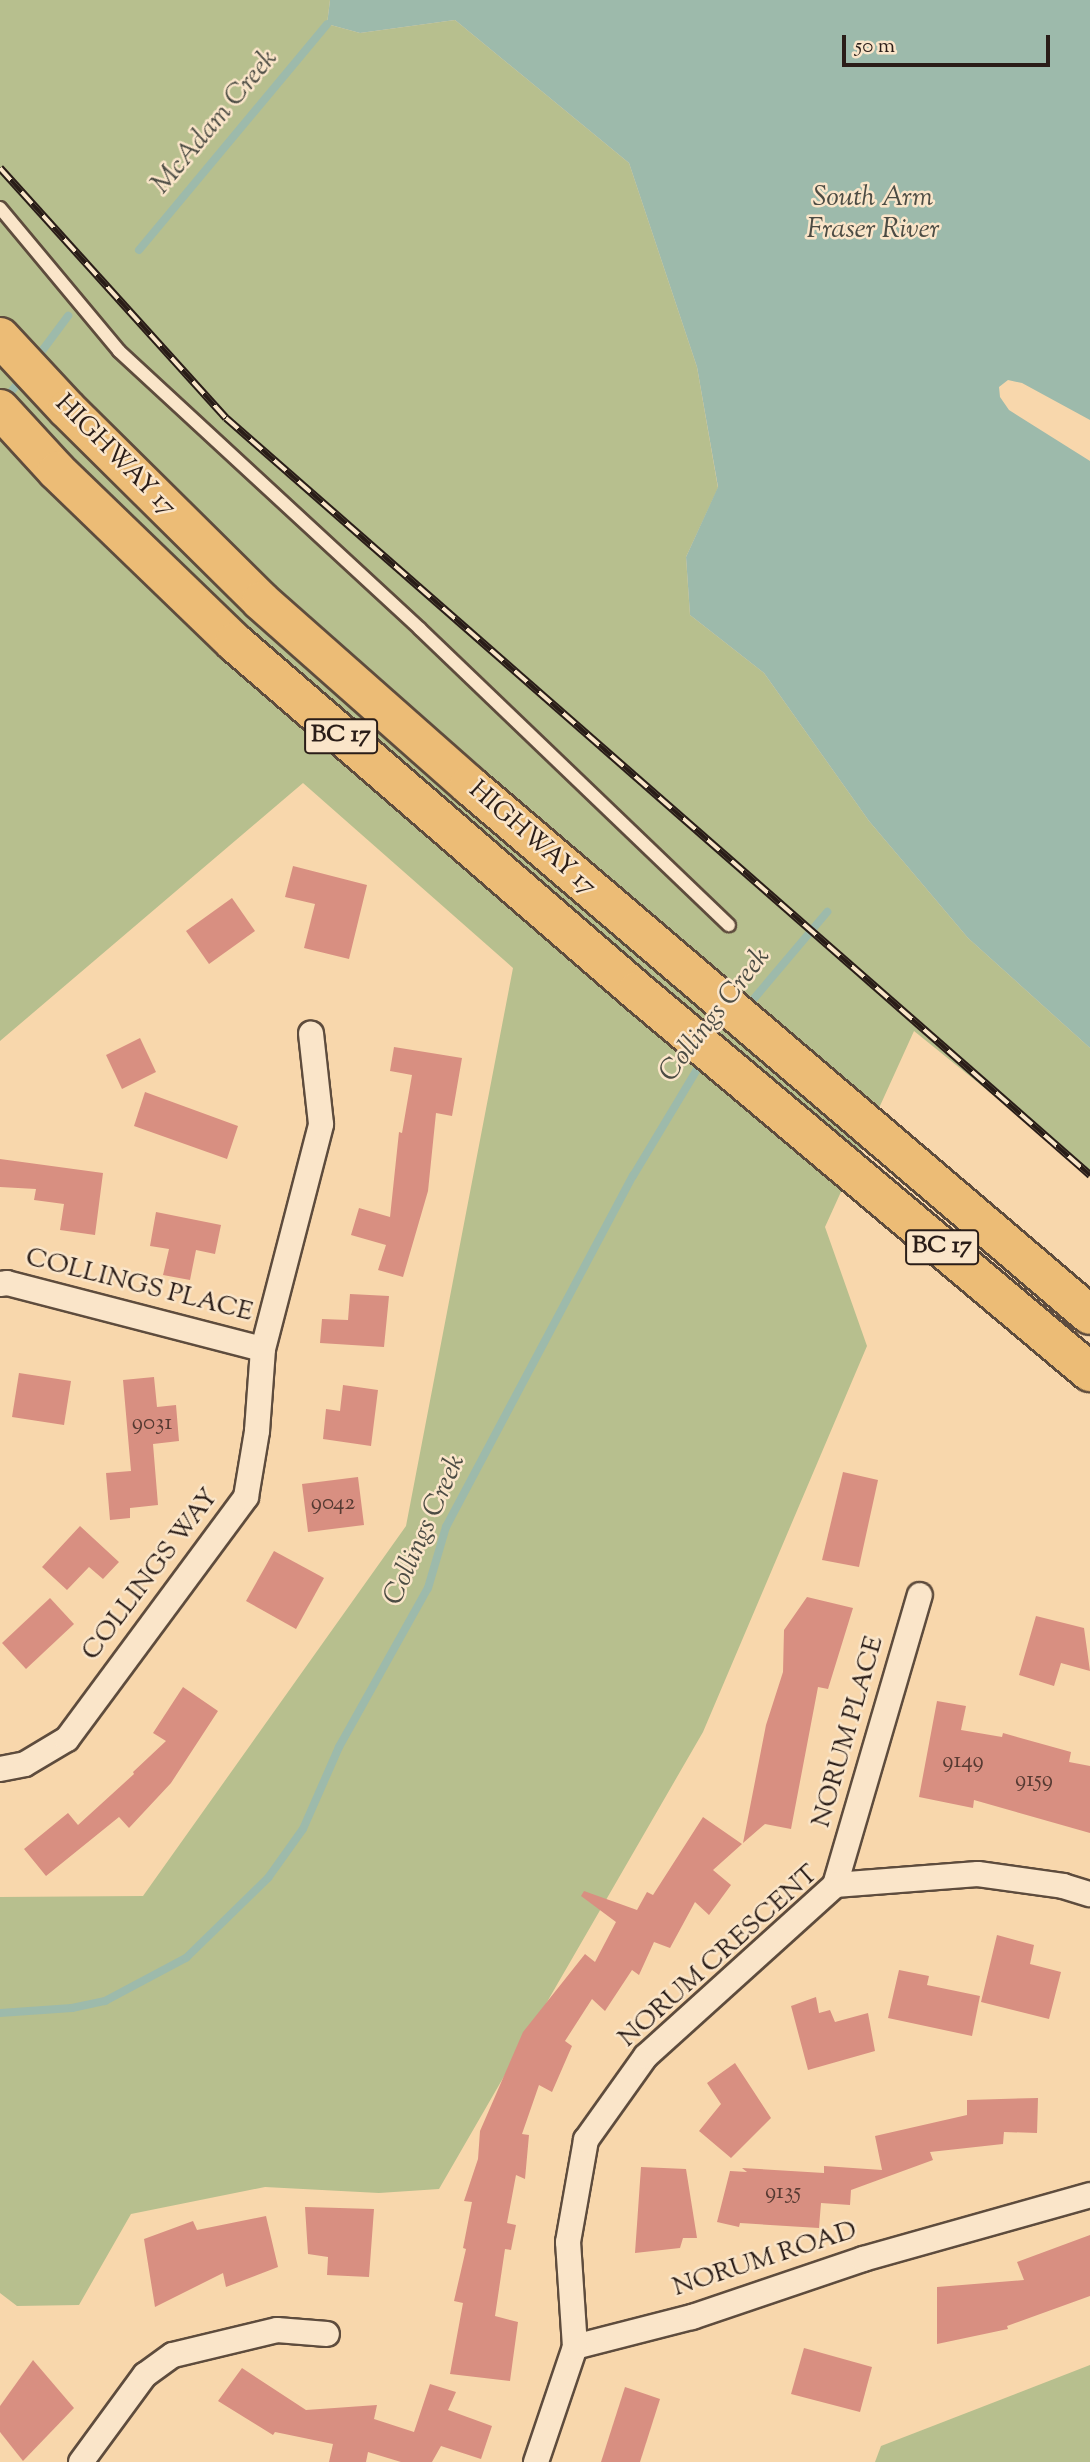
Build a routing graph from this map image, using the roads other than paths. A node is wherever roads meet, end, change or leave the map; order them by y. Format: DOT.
graph roads {
  1 [pos="0,208"];
  2 [pos="0,337"];
  3 [pos="0,409"];
  4 [pos="729,925"];
  5 [pos="311,1034"];
  6 [pos="0,1284"];
  7 [pos="1090,1315"];
  8 [pos="263,1349"];
  9 [pos="1090,1373"];
  10 [pos="920,1595"];
  11 [pos="0,1769"];
  12 [pos="835,1885"];
  13 [pos="1090,1894"];
  14 [pos="1090,2195"];
  15 [pos="327,2334"];
  16 [pos="575,2347"];
  17 [pos="81,2462"];
  18 [pos="536,2462"];
  1 -- 4 [label="lane"];
  2 -- 7 [label="highway, HIGHWAY 17 / BC 17"];
  3 -- 9 [label="highway, HIGHWAY 17 / BC 17"];
  5 -- 8 [label="street, COLLINGS WAY"];
  6 -- 8 [label="street, COLLINGS PLACE"];
  8 -- 11 [label="street, COLLINGS WAY"];
  10 -- 12 [label="street, NORUM PLACE"];
  12 -- 13 [label="street, NORUM CRESCENT"];
  12 -- 16 [label="street, NORUM CRESCENT"];
  14 -- 16 [label="street, NORUM ROAD"];
  15 -- 17 [label="street"];
  16 -- 18 [label="street"];
}
